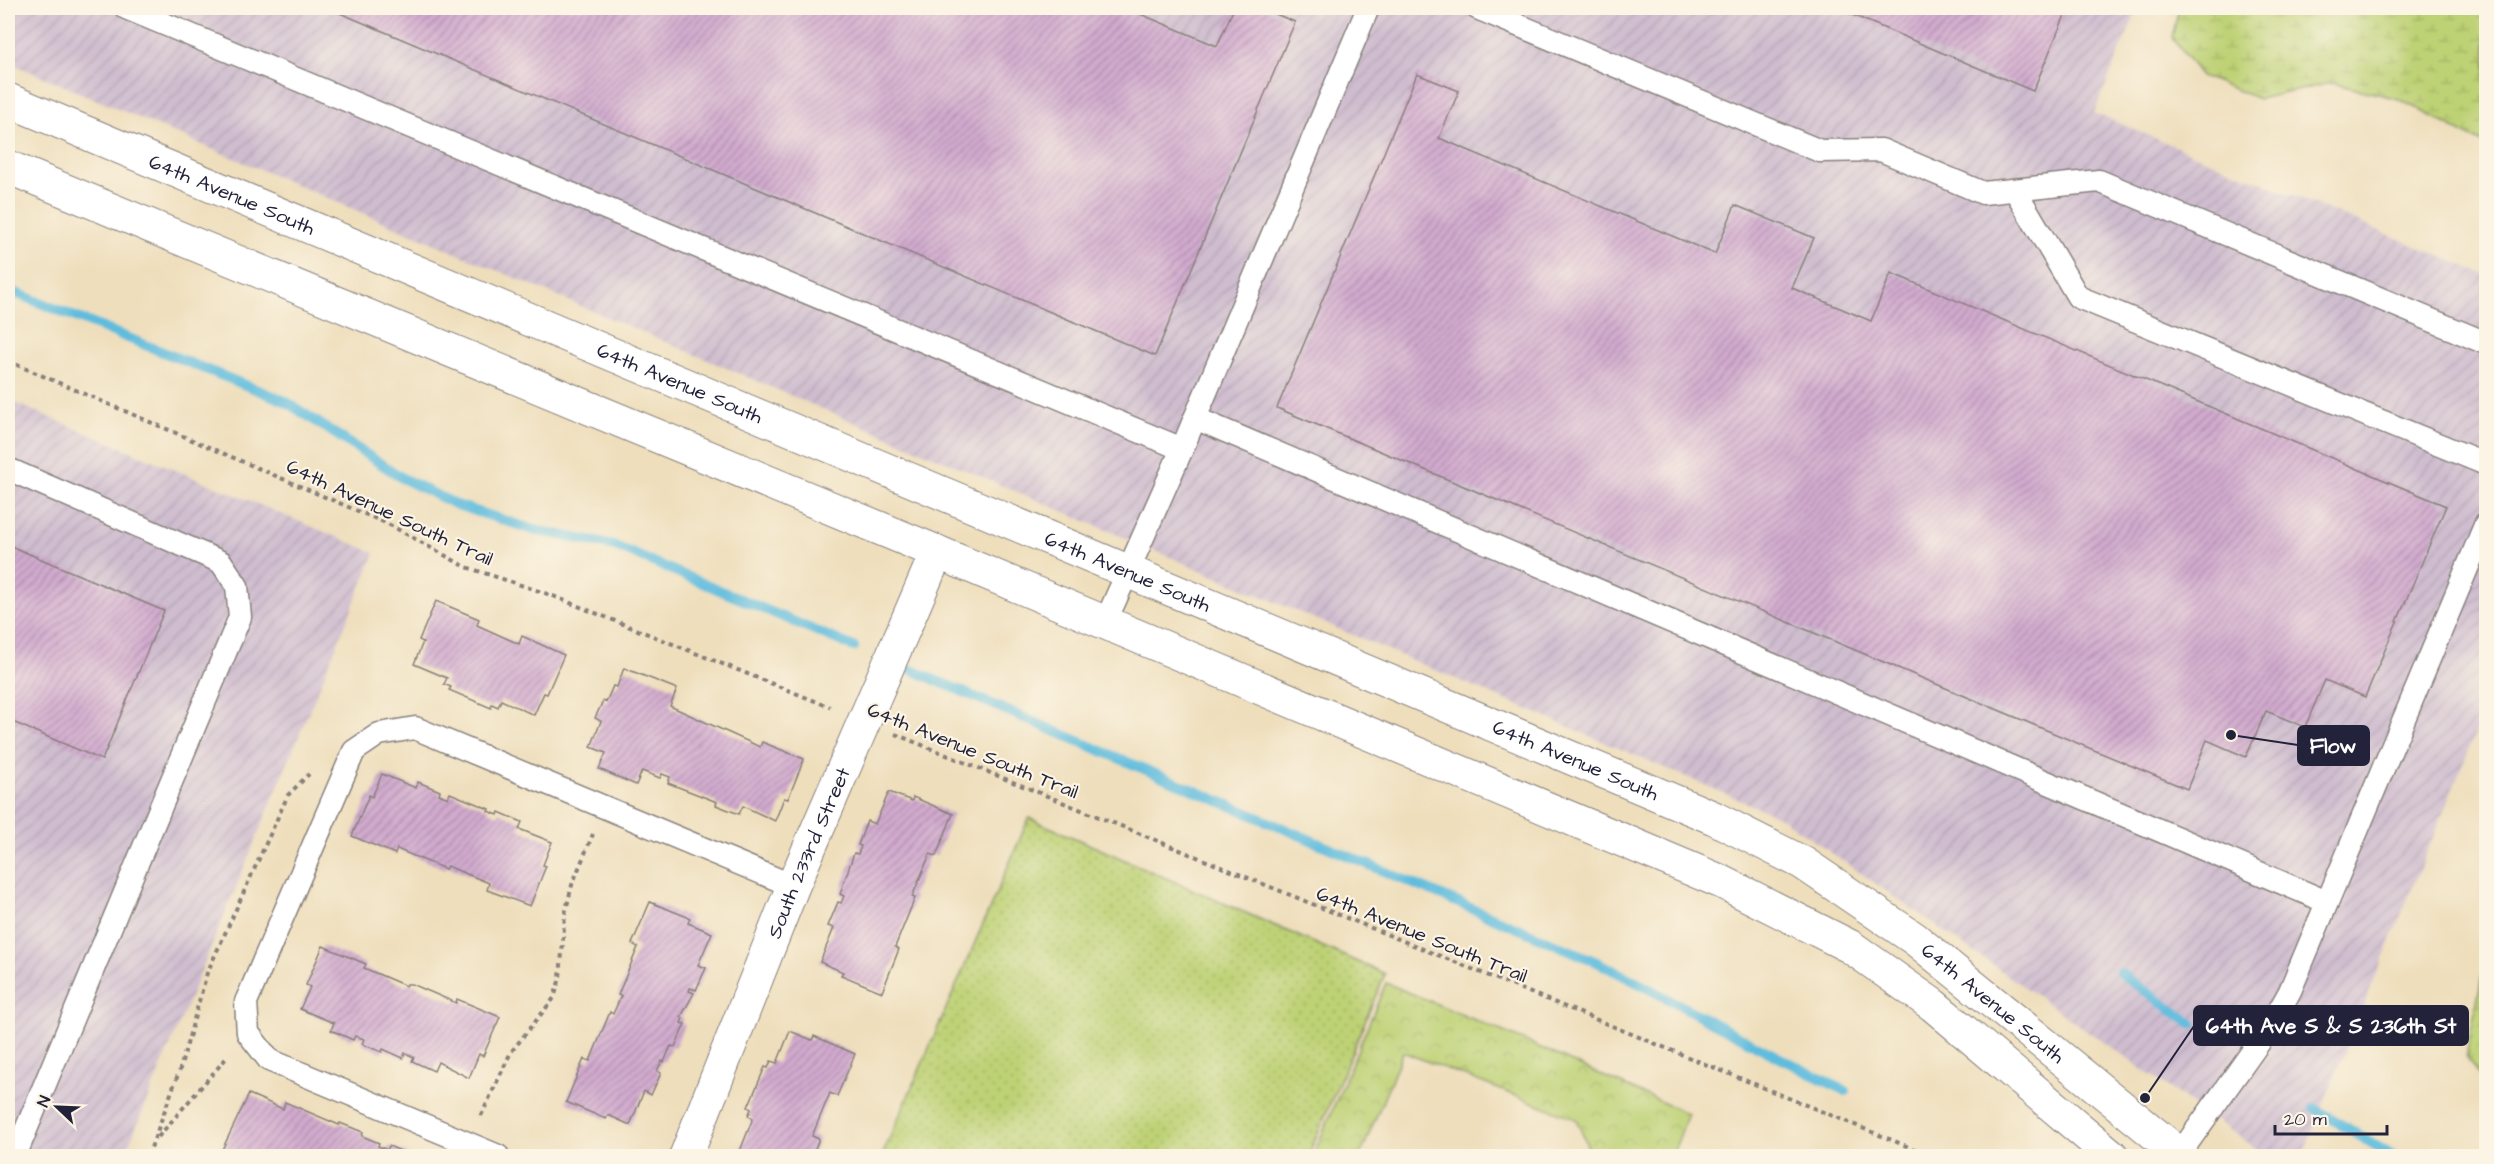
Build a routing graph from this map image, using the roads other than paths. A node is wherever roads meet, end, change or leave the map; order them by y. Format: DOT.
graph roads {
  1 [pos="126,8"];
  2 [pos="1368,8"];
  3 [pos="1477,8"];
  4 [pos="8,100"];
  5 [pos="8,167"];
  6 [pos="2015,190"];
  7 [pos="2487,343"];
  8 [pos="1195,417"];
  9 [pos="1182,449"];
  10 [pos="2487,464"];
  11 [pos="8,469"];
  12 [pos="2487,523"];
  13 [pos="937,552"];
  14 [pos="1129,570"];
  15 [pos="1106,623"];
  16 [pos="793,886"];
  17 [pos="2327,902"];
  18 [pos="15,1156"];
  19 [pos="498,1156"];
  20 [pos="686,1156"];
  21 [pos="2112,1156"];
  22 [pos="2180,1156"];
  1 -- 9 [label="lane"];
  2 -- 8 [label="lane"];
  3 -- 6 [label="lane"];
  4 -- 14 [label="street, 64th Avenue South"];
  5 -- 13 [label="street, 64th Avenue South"];
  6 -- 7 [label="lane"];
  6 -- 10 [label="lane"];
  8 -- 9 [label="lane"];
  8 -- 17 [label="lane"];
  9 -- 14 [label="lane"];
  11 -- 18 [label="lane"];
  12 -- 17 [label="lane"];
  13 -- 15 [label="street, 64th Avenue South"];
  13 -- 16 [label="street, South 233rd Street"];
  14 -- 15 [label="lane"];
  14 -- 22 [label="street, 64th Avenue South"];
  15 -- 21 [label="street, 64th Avenue South"];
  16 -- 19 [label="lane"];
  16 -- 20 [label="street, South 233rd Street"];
  17 -- 22 [label="lane"];
}
